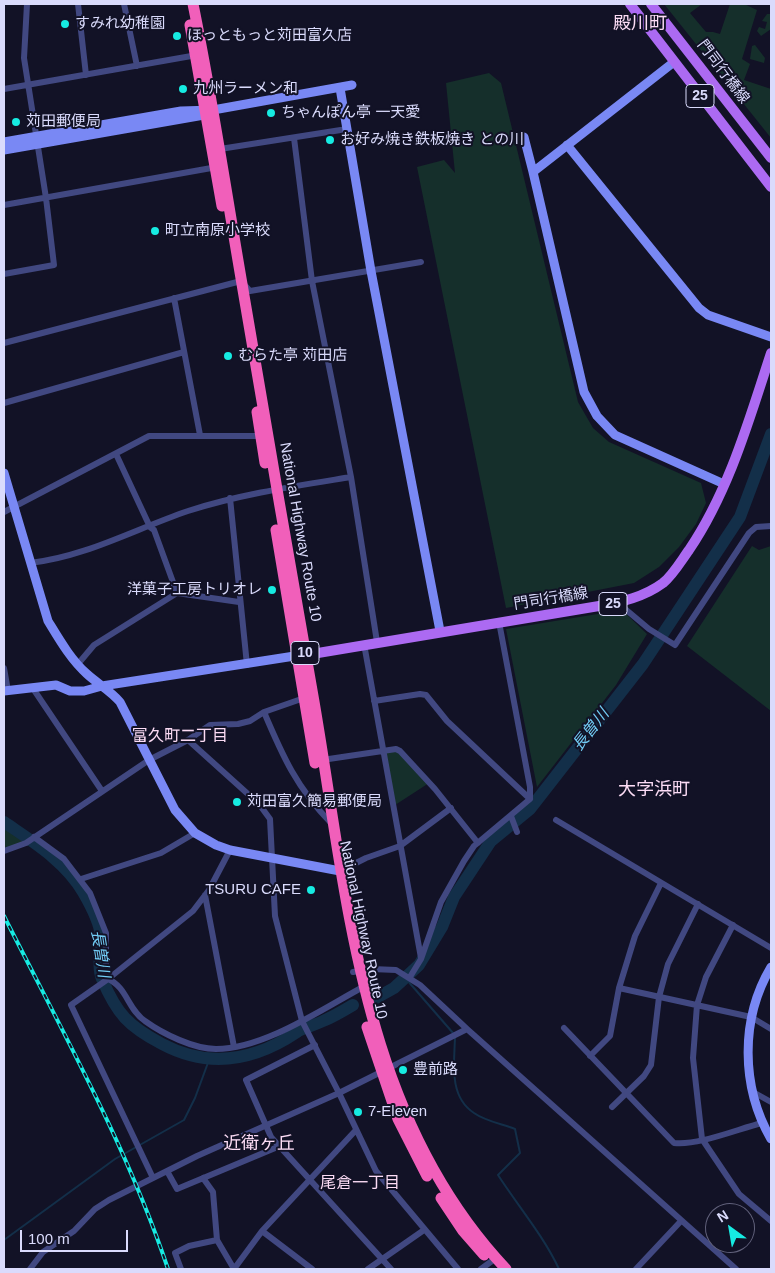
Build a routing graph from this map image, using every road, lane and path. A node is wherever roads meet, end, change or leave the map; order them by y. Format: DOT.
graph roads {
  1 [pos="27,4"];
  2 [pos="78,4"];
  3 [pos="124,4"];
  4 [pos="186,4"];
  5 [pos="193,4"];
  6 [pos="630,4"];
  7 [pos="651,4"];
  8 [pos="199,55"];
  9 [pos="674,62"];
  10 [pos="137,66"];
  11 [pos="86,74"];
  12 [pos="28,84"];
  13 [pos="352,86"];
  14 [pos="340,88"];
  15 [pos="4,89"];
  16 [pos="208,111"];
  17 [pos="347,129"];
  18 [pos="294,138"];
  19 [pos="524,138"];
  20 [pos="37,141"];
  21 [pos="4,142"];
  22 [pos="567,145"];
  23 [pos="220,149"];
  24 [pos="4,150"];
  25 [pos="771,158"];
  26 [pos="219,166"];
  27 [pos="533,172"];
  28 [pos="771,187"];
  29 [pos="46,198"];
  30 [pos="4,205"];
  31 [pos="420,262"];
  32 [pos="371,271"];
  33 [pos="4,274"];
  34 [pos="312,281"];
  35 [pos="238,282"];
  36 [pos="174,298"];
  37 [pos="771,337"];
  38 [pos="4,343"];
  39 [pos="184,352"];
  40 [pos="771,353"];
  41 [pos="4,403"];
  42 [pos="200,435"];
  43 [pos="264,436"];
  44 [pos="116,454"];
  45 [pos="4,473"];
  46 [pos="351,477"];
  47 [pos="724,484"];
  48 [pos="273,489"];
  49 [pos="230,498"];
  50 [pos="14,508"];
  51 [pos="4,512"];
  52 [pos="771,526"];
  53 [pos="150,527"];
  54 [pos="30,563"];
  55 [pos="177,593"];
  56 [pos="240,602"];
  57 [pos="618,603"];
  58 [pos="499,622"];
  59 [pos="440,631"];
  60 [pos="377,642"];
  61 [pos="364,644"];
  62 [pos="301,655"];
  63 [pos="78,664"];
  64 [pos="247,665"];
  65 [pos="4,668"];
  66 [pos="102,686"];
  67 [pos="32,687"];
  68 [pos="6,691"];
  69 [pos="309,697"];
  70 [pos="374,701"];
  71 [pos="264,712"];
  72 [pos="188,740"];
  73 [pos="383,752"];
  74 [pos="149,760"];
  75 [pos="322,760"];
  76 [pos="102,791"];
  77 [pos="530,798"];
  78 [pos="451,808"];
  79 [pos="325,817"];
  80 [pos="512,818"];
  81 [pos="556,820"];
  82 [pos="334,826"];
  83 [pos="517,832"];
  84 [pos="195,833"];
  85 [pos="33,838"];
  86 [pos="478,843"];
  87 [pos="400,846"];
  88 [pos="230,850"];
  89 [pos="4,851"];
  90 [pos="272,858"];
  91 [pos="337,871"];
  92 [pos="81,879"];
  93 [pos="661,883"];
  94 [pos="206,895"];
  95 [pos="698,904"];
  96 [pos="733,925"];
  97 [pos="771,948"];
  98 [pos="421,959"];
  99 [pos="771,967"];
  100 [pos="356,971"];
  101 [pos="410,977"];
  102 [pos="108,979"];
  103 [pos="619,988"];
  104 [pos="361,989"];
  105 [pos="659,997"];
  106 [pos="697,1005"];
  107 [pos="751,1017"];
  108 [pos="302,1021"];
  109 [pos="564,1028"];
  110 [pos="467,1029"];
  111 [pos="771,1029"];
  112 [pos="315,1045"];
  113 [pos="234,1047"];
  114 [pos="590,1056"];
  115 [pos="385,1070"];
  116 [pos="753,1092"];
  117 [pos="339,1093"];
  118 [pos="625,1094"];
  119 [pos="771,1102"];
  120 [pos="612,1107"];
  121 [pos="762,1123"];
  122 [pos="266,1124"];
  123 [pos="356,1130"];
  124 [pos="702,1139"];
  125 [pos="771,1139"];
  126 [pos="280,1146"];
  127 [pos="167,1171"];
  128 [pos="153,1178"];
  129 [pos="203,1178"];
  130 [pos="310,1179"];
  131 [pos="681,1221"];
  132 [pos="771,1221"];
  133 [pos="424,1230"];
  134 [pos="262,1231"];
  135 [pos="216,1240"];
  136 [pos="383,1258"];
  137 [pos="491,1265"];
  138 [pos="30,1269"];
  139 [pos="181,1269"];
  140 [pos="312,1269"];
  141 [pos="368,1269"];
  142 [pos="391,1269"];
  143 [pos="458,1269"];
  144 [pos="506,1269"];
  145 [pos="636,1269"];
  146 [pos="736,1269"];
  1 -- 12 [label="street"];
  2 -- 11 [label="street"];
  3 -- 10 [label="street"];
  4 -- 8 [label="highway, National Highway Route 10 / 10"];
  5 -- 8 [label="highway, National Highway Route 10 / 10"];
  6 -- 9 [label="main road, 25"];
  7 -- 25 [label="main road, 門司行橋線 / 25"];
  8 -- 10 [label="street"];
  8 -- 16 [label="highway, National Highway Route 10 / 10"];
  9 -- 22 [label="street"];
  9 -- 28 [label="main road, 25"];
  10 -- 11 [label="street"];
  11 -- 12 [label="street"];
  12 -- 15 [label="street"];
  12 -- 20 [label="street"];
  13 -- 14 [label="street"];
  14 -- 16 [label="street"];
  14 -- 17 [label="street"];
  16 -- 20 [label="street"];
  16 -- 23 [label="highway, National Highway Route 10 / 10"];
  16 -- 26 [label="highway, National Highway Route 10 / 10"];
  17 -- 18 [label="street"];
  17 -- 32 [label="street"];
  18 -- 23 [label="street"];
  18 -- 34 [label="street"];
  19 -- 27 [label="street"];
  20 -- 21 [label="street"];
  20 -- 24 [label="street"];
  20 -- 29 [label="street"];
  22 -- 27 [label="street"];
  22 -- 37 [label="street"];
  23 -- 26 [label="highway, National Highway Route 10 / 10"];
  26 -- 29 [label="street"];
  26 -- 35 [label="highway, National Highway Route 10 / 10"];
  27 -- 47 [label="street"];
  29 -- 30 [label="street"];
  29 -- 33 [label="street"];
  31 -- 32 [label="street"];
  32 -- 34 [label="street"];
  32 -- 59 [label="street"];
  34 -- 35 [label="street"];
  34 -- 46 [label="street"];
  35 -- 36 [label="street"];
  35 -- 43 [label="highway, National Highway Route 10 / 10"];
  36 -- 38 [label="street"];
  36 -- 39 [label="street"];
  39 -- 41 [label="street"];
  39 -- 42 [label="street"];
  40 -- 47 [label="main road, 門司行橋線 / 25"];
  42 -- 43 [label="street"];
  42 -- 44 [label="street"];
  43 -- 48 [label="highway, National Highway Route 10 / 10"];
  44 -- 50 [label="street"];
  44 -- 53 [label="street"];
  45 -- 50 [label="street"];
  46 -- 48 [label="street"];
  46 -- 60 [label="street"];
  47 -- 57 [label="main road, 門司行橋線 / 25"];
  48 -- 49 [label="street"];
  48 -- 62 [label="highway, National Highway Route 10 / 10"];
  49 -- 53 [label="street"];
  49 -- 56 [label="street"];
  50 -- 51 [label="street"];
  50 -- 54 [label="street"];
  52 -- 57 [label="street"];
  53 -- 54 [label="street"];
  53 -- 55 [label="street"];
  54 -- 63 [label="street"];
  55 -- 56 [label="street"];
  55 -- 63 [label="street"];
  56 -- 64 [label="street"];
  57 -- 58 [label="main road, 門司行橋線 / 25"];
  58 -- 59 [label="main road, 門司行橋線 / 25"];
  58 -- 77 [label="street"];
  59 -- 60 [label="main road, 門司行橋線 / 25"];
  60 -- 61 [label="main road, 門司行橋線 / 25"];
  61 -- 62 [label="main road, 門司行橋線 / 25"];
  61 -- 70 [label="street"];
  62 -- 64 [label="street"];
  62 -- 69 [label="highway, National Highway Route 10 / 10"];
  63 -- 66 [label="street"];
  64 -- 66 [label="street"];
  65 -- 68 [label="street"];
  66 -- 67 [label="street"];
  66 -- 74 [label="street"];
  67 -- 68 [label="street"];
  67 -- 76 [label="street"];
  69 -- 71 [label="street"];
  69 -- 75 [label="highway, National Highway Route 10 / 10"];
  69 -- 79 [label="highway, National Highway Route 10 / 10"];
  70 -- 73 [label="street"];
  70 -- 77 [label="street"];
  71 -- 72 [label="street"];
  71 -- 79 [label="street"];
  72 -- 74 [label="street"];
  72 -- 90 [label="street"];
  73 -- 75 [label="street"];
  73 -- 78 [label="street"];
  73 -- 87 [label="street"];
  74 -- 76 [label="street"];
  74 -- 84 [label="street"];
  75 -- 82 [label="highway, National Highway Route 10 / 10"];
  76 -- 85 [label="street"];
  77 -- 80 [label="street"];
  78 -- 86 [label="street"];
  78 -- 87 [label="street"];
  79 -- 82 [label="street"];
  79 -- 91 [label="highway, National Highway Route 10 / 10"];
  80 -- 83 [label="street"];
  80 -- 86 [label="street"];
  81 -- 93 [label="street"];
  82 -- 91 [label="highway, National Highway Route 10 / 10"];
  84 -- 88 [label="street"];
  84 -- 92 [label="street"];
  85 -- 89 [label="street"];
  85 -- 92 [label="street"];
  86 -- 98 [label="street"];
  87 -- 91 [label="street"];
  87 -- 98 [label="street"];
  88 -- 90 [label="street"];
  88 -- 94 [label="street"];
  90 -- 91 [label="street"];
  90 -- 108 [label="street"];
  91 -- 100 [label="highway, National Highway Route 10 / 10"];
  92 -- 102 [label="street"];
  93 -- 95 [label="street"];
  93 -- 103 [label="street"];
  94 -- 102 [label="street"];
  94 -- 113 [label="street"];
  95 -- 96 [label="street"];
  95 -- 105 [label="street"];
  96 -- 97 [label="street"];
  96 -- 106 [label="street"];
  98 -- 101 [label="street"];
  99 -- 107 [label="street"];
  100 -- 101 [label="street"];
  100 -- 104 [label="highway, National Highway Route 10 / 10"];
  101 -- 110 [label="street"];
  102 -- 113 [label="street"];
  102 -- 128 [label="street"];
  103 -- 105 [label="street"];
  103 -- 114 [label="street"];
  104 -- 108 [label="street"];
  104 -- 115 [label="highway, National Highway Route 10 / 10"];
  105 -- 106 [label="street"];
  105 -- 118 [label="street"];
  106 -- 107 [label="street"];
  106 -- 124 [label="street"];
  107 -- 111 [label="street"];
  107 -- 116 [label="street"];
  108 -- 112 [label="street"];
  108 -- 113 [label="street"];
  109 -- 114 [label="street"];
  110 -- 115 [label="street"];
  110 -- 131 [label="street"];
  112 -- 117 [label="street"];
  112 -- 122 [label="street"];
  114 -- 118 [label="street"];
  115 -- 117 [label="street"];
  115 -- 137 [label="highway, National Highway Route 10 / 10"];
  116 -- 119 [label="street"];
  116 -- 121 [label="street"];
  117 -- 122 [label="street"];
  117 -- 123 [label="street"];
  118 -- 120 [label="street"];
  118 -- 124 [label="street"];
  121 -- 124 [label="street"];
  121 -- 125 [label="street"];
  122 -- 126 [label="street"];
  122 -- 127 [label="street"];
  123 -- 130 [label="street"];
  123 -- 133 [label="street"];
  124 -- 132 [label="street"];
  126 -- 129 [label="street"];
  126 -- 130 [label="street"];
  127 -- 128 [label="street"];
  127 -- 129 [label="street"];
  128 -- 138 [label="street"];
  129 -- 135 [label="street"];
  130 -- 134 [label="street"];
  130 -- 136 [label="street"];
  131 -- 145 [label="street"];
  131 -- 146 [label="street"];
  133 -- 136 [label="street"];
  133 -- 143 [label="street"];
  134 -- 135 [label="street"];
  134 -- 140 [label="street"];
  135 -- 139 [label="street"];
  136 -- 141 [label="street"];
  136 -- 142 [label="street"];
  137 -- 144 [label="highway, National Highway Route 10 / 10"];
}
